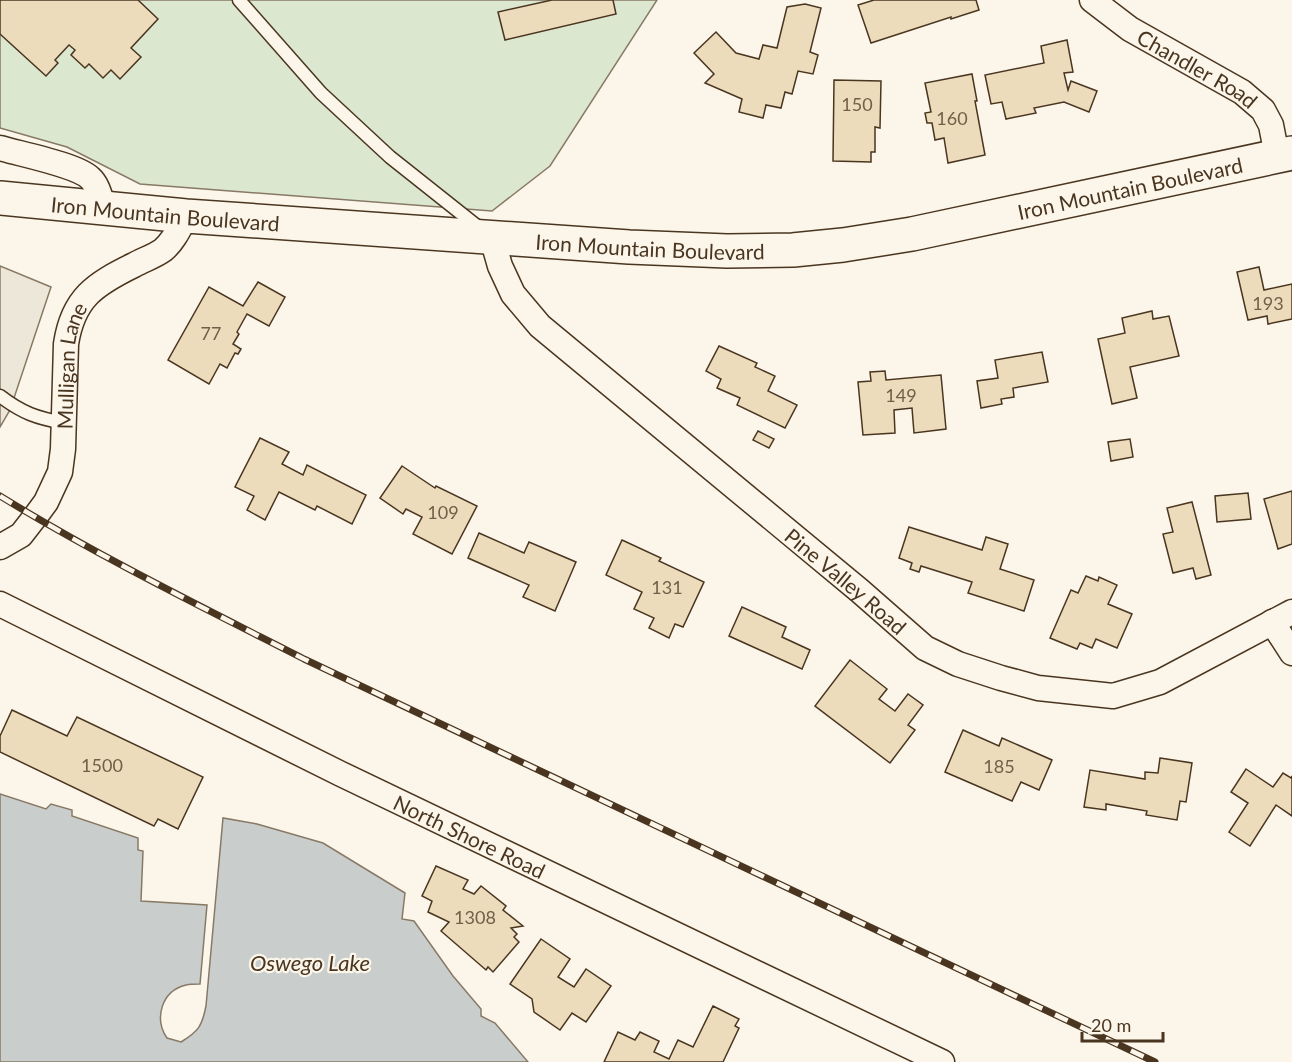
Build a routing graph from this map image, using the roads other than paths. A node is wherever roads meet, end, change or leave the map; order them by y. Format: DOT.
graph roads {
  1 [pos="239,0"];
  2 [pos="1092,0"];
  3 [pos="0,148"];
  4 [pos="1284,155"];
  5 [pos="0,198"];
  6 [pos="104,208"];
  7 [pos="186,216"];
  8 [pos="492,238"];
  9 [pos="0,396"];
  10 [pos="64,423"];
  11 [pos="0,547"];
  12 [pos="0,604"];
  13 [pos="1282,617"];
  14 [pos="1292,653"];
  15 [pos="942,1062"];
  1 -- 8 [label="lane"];
  2 -- 4 [label="street, Chandler Road"];
  3 -- 6 [label="street"];
  4 -- 8 [label="street, Iron Mountain Boulevard"];
  5 -- 6 [label="street, Iron Mountain Boulevard"];
  6 -- 7 [label="street, Iron Mountain Boulevard"];
  7 -- 8 [label="street, Iron Mountain Boulevard"];
  7 -- 10 [label="street, Mulligan Lane"];
  8 -- 13 [label="street, Pine Valley Road"];
  9 -- 10 [label="lane"];
  10 -- 11 [label="street, Mulligan Lane"];
  12 -- 15 [label="street, North Shore Road"];
  13 -- 14 [label="street"];
}
